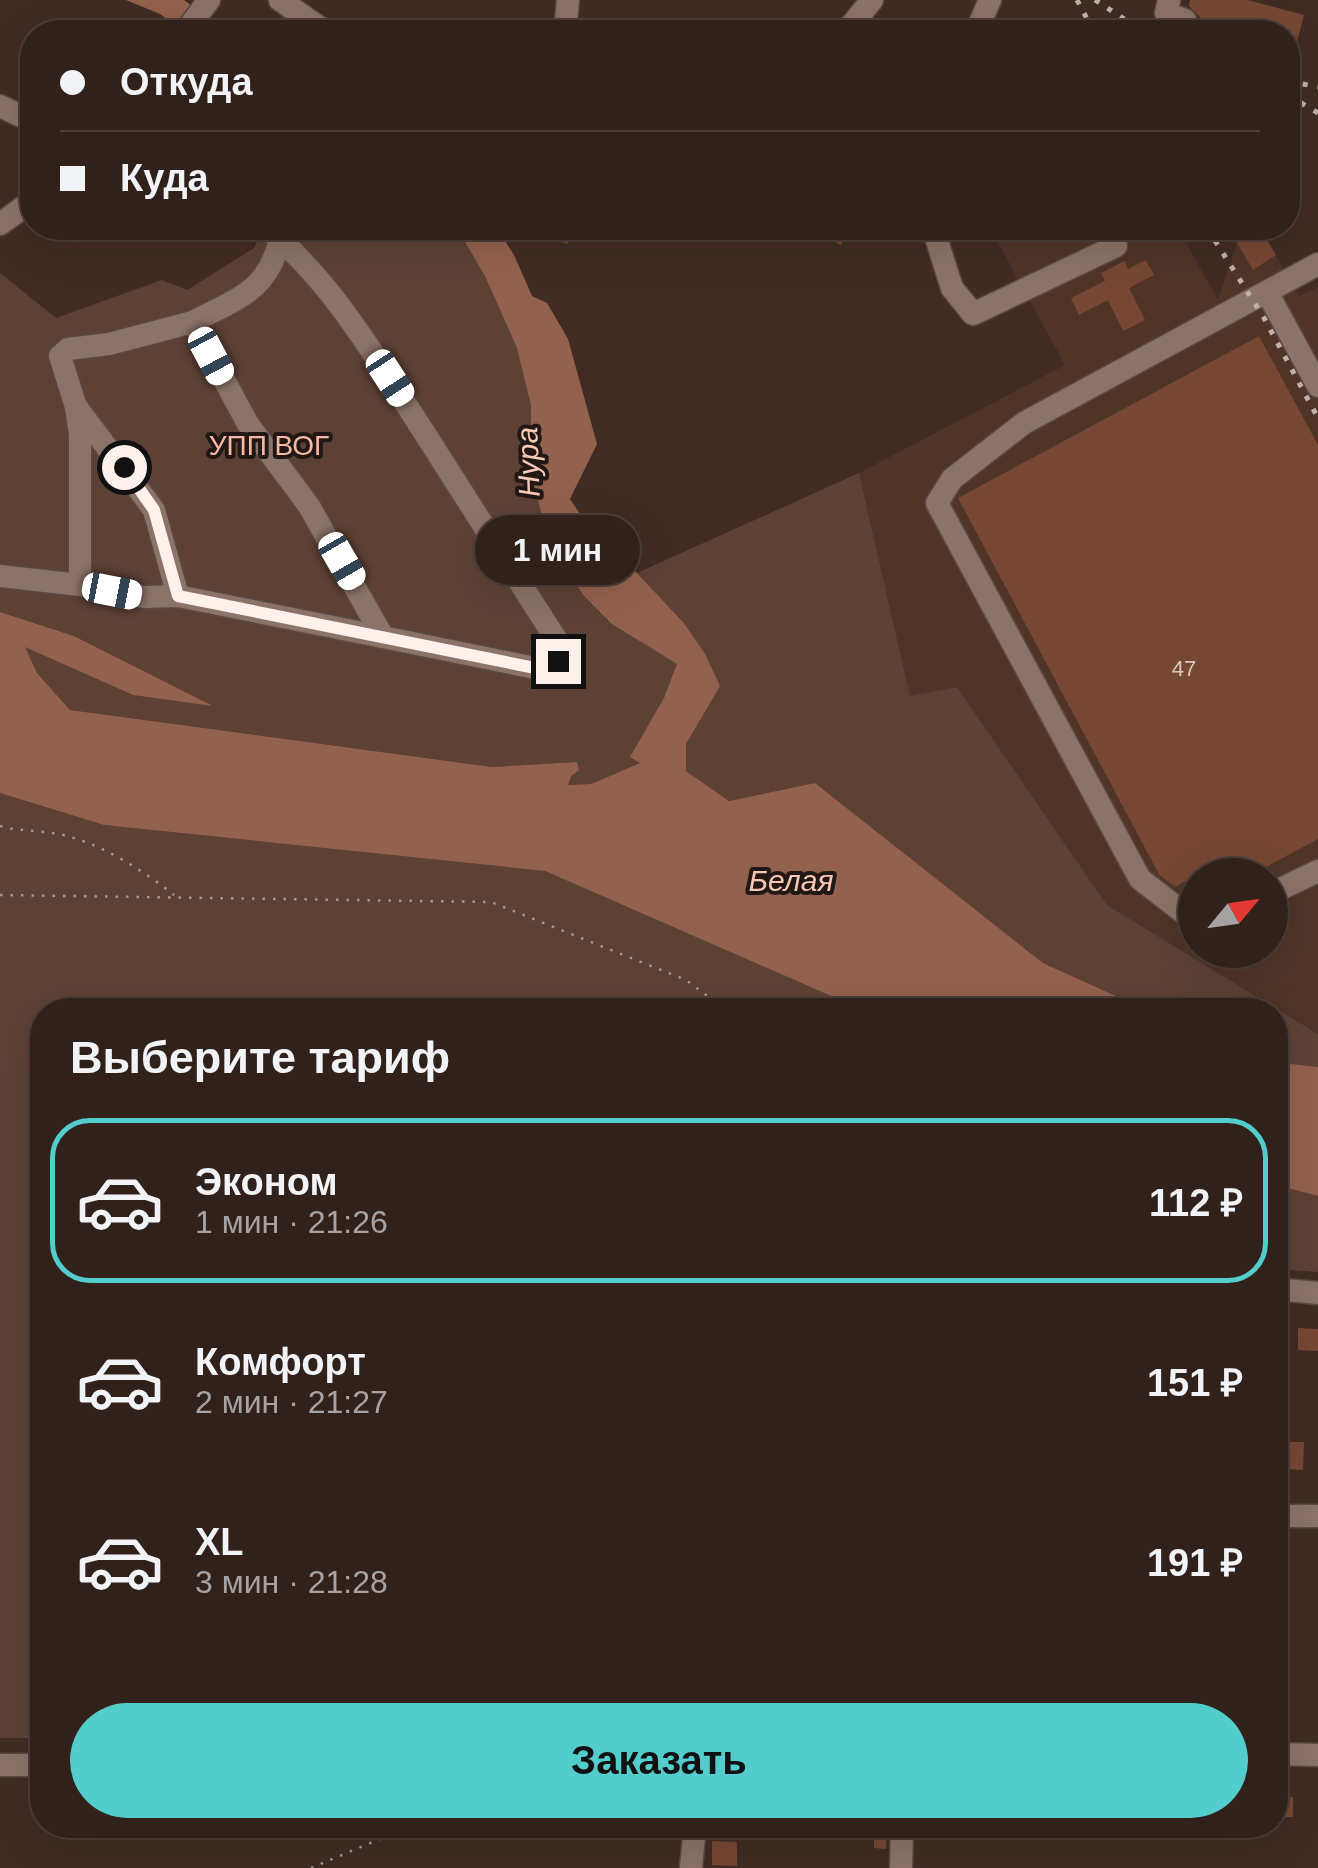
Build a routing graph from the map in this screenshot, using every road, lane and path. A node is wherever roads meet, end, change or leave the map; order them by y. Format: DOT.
graph roads {
  1 [pos="280,0"];
  2 [pos="872,0"];
  3 [pos="1170,0"];
  4 [pos="309,20"];
  5 [pos="856,20"];
  6 [pos="1185,20"];
  7 [pos="274,240"];
  8 [pos="281,240"];
  9 [pos="936,240"];
  10 [pos="1116,246"];
  11 [pos="1318,264"];
  12 [pos="1267,292"];
  13 [pos="193,322"];
  14 [pos="1318,386"];
  15 [pos="76,406"];
  16 [pos="0,576"];
  17 [pos="80,585"];
  18 [pos="178,596"];
  19 [pos="382,637"];
  20 [pos="0,826"];
  21 [pos="1318,870"];
  22 [pos="1288,885"];
  23 [pos="0,894"];
  24 [pos="175,896"];
  25 [pos="1178,908"];
  26 [pos="710,998"];
  27 [pos="1288,1290"];
  28 [pos="1318,1293"];
  29 [pos="1288,1516"];
  30 [pos="1318,1516"];
  31 [pos="1288,1754"];
  32 [pos="1318,1755"];
  33 [pos="0,1765"];
  34 [pos="30,1765"];
  35 [pos="382,1838"];
  36 [pos="694,1838"];
  37 [pos="902,1838"];
  38 [pos="311,1868"];
  39 [pos="691,1868"];
  40 [pos="901,1868"];
  1 -- 4 [label="street"];
  2 -- 5 [label="street"];
  3 -- 6 [label="street"];
  7 -- 13 [label="street"];
  8 -- 19 [label="street"];
  9 -- 10 [label="street"];
  11 -- 12 [label="street"];
  12 -- 14 [label="street"];
  12 -- 25 [label="street"];
  13 -- 15 [label="street"];
  13 -- 19 [label="street"];
  15 -- 17 [label="street"];
  15 -- 18 [label="street"];
  16 -- 17 [label="street"];
  17 -- 18 [label="street"];
  18 -- 19 [label="street"];
  20 -- 24 [label="path"];
  21 -- 22 [label="street"];
  23 -- 24 [label="path"];
  24 -- 26 [label="path"];
  27 -- 28 [label="street"];
  29 -- 30 [label="street"];
  31 -- 32 [label="street"];
  33 -- 34 [label="street"];
  35 -- 38 [label="path"];
  36 -- 39 [label="street"];
  37 -- 40 [label="street"];
}
